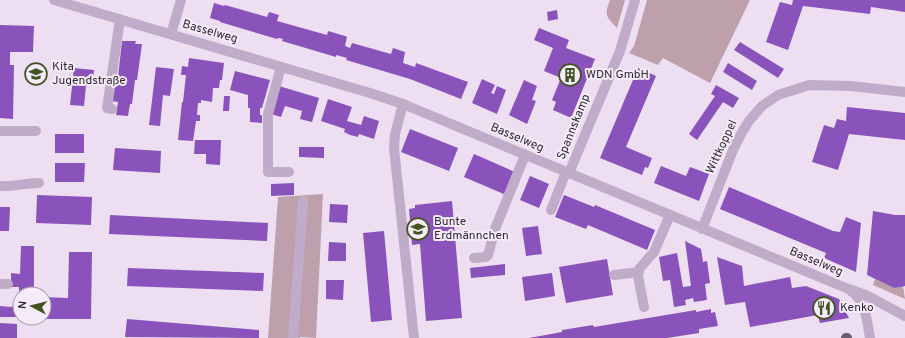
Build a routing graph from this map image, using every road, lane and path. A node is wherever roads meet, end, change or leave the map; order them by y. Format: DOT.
graph roads {
  1 [pos="54,0"];
  2 [pos="181,0"];
  3 [pos="635,0"];
  4 [pos="120,19"];
  5 [pos="171,34"];
  6 [pos="281,67"];
  7 [pos="905,92"];
  8 [pos="403,104"];
  9 [pos="112,109"];
  10 [pos="0,131"];
  11 [pos="36,131"];
  12 [pos="525,155"];
  13 [pos="289,172"];
  14 [pos="568,173"];
  15 [pos="39,183"];
  16 [pos="0,186"];
  17 [pos="303,201"];
  18 [pos="551,210"];
  19 [pos="670,215"];
  20 [pos="702,228"];
  21 [pos="474,258"];
  22 [pos="638,272"];
  23 [pos="614,275"];
  24 [pos="846,288"];
  25 [pos="644,307"];
  26 [pos="905,316"];
  27 [pos="293,338"];
  28 [pos="414,338"];
  29 [pos="870,338"];
  1 -- 4 [label="street, Basselweg"];
  2 -- 5 [label="street, Basselweg"];
  3 -- 14 [label="street, Spannskamp"];
  4 -- 5 [label="street, Basselweg"];
  4 -- 9 [label="street"];
  5 -- 6 [label="street, Basselweg"];
  6 -- 8 [label="street, Basselweg"];
  6 -- 13 [label="street"];
  7 -- 20 [label="street, Wittkoppel"];
  8 -- 12 [label="street, Basselweg"];
  8 -- 28 [label="street"];
  10 -- 11 [label="street"];
  12 -- 14 [label="street, Basselweg"];
  12 -- 21 [label="street"];
  14 -- 18 [label="street, Spannskamp"];
  14 -- 19 [label="street, Basselweg"];
  15 -- 16 [label="street"];
  17 -- 27 [label="street"];
  19 -- 20 [label="street, Basselweg"];
  19 -- 22 [label="street"];
  20 -- 24 [label="street, Basselweg"];
  22 -- 23 [label="street"];
  22 -- 25 [label="street"];
  24 -- 26 [label="street, Basselweg"];
  24 -- 29 [label="street, Basselweg"];
}
